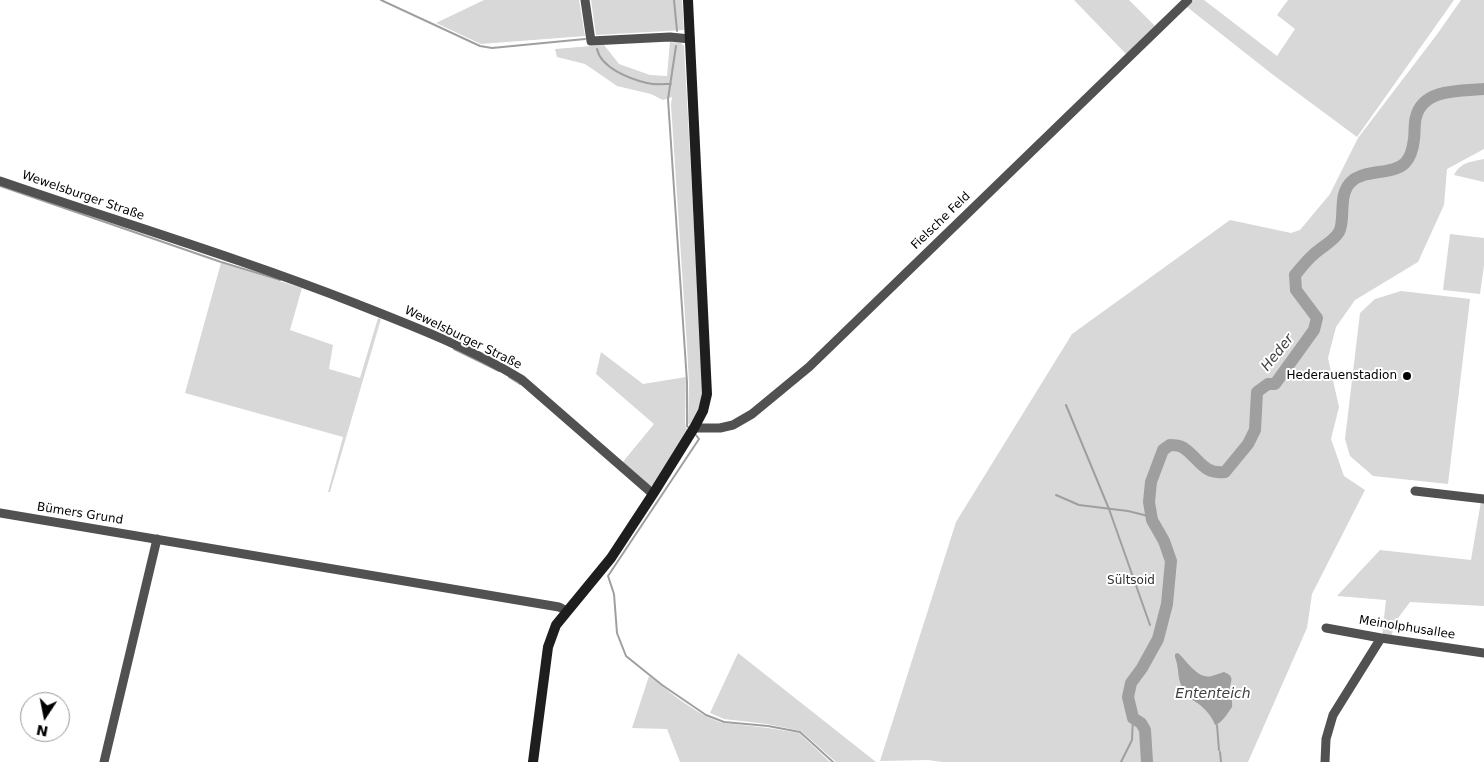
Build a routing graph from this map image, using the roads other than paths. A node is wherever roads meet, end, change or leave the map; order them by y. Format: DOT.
graph roads {
  1 [pos="585,0"];
  2 [pos="688,0"];
  3 [pos="1188,0"];
  4 [pos="690,39"];
  5 [pos="0,181"];
  6 [pos="694,428"];
  7 [pos="1415,491"];
  8 [pos="654,494"];
  9 [pos="1484,499"];
  10 [pos="0,513"];
  11 [pos="157,539"];
  12 [pos="566,611"];
  13 [pos="1326,628"];
  14 [pos="1381,638"];
  15 [pos="1484,653"];
  16 [pos="104,762"];
  17 [pos="533,762"];
  18 [pos="1325,762"];
  1 -- 4 [label="street"];
  2 -- 4 [label="main road"];
  3 -- 6 [label="street, Fielsche Feld"];
  4 -- 6 [label="main road"];
  5 -- 8 [label="street, Wewelsburger Straße"];
  6 -- 8 [label="main road"];
  7 -- 9 [label="street"];
  8 -- 12 [label="main road"];
  10 -- 11 [label="street, Bümers Grund"];
  11 -- 12 [label="street, Bümers Grund"];
  11 -- 16 [label="street"];
  12 -- 17 [label="main road"];
  13 -- 14 [label="street, Meinolphusallee"];
  14 -- 15 [label="street, Meinolphusallee"];
  14 -- 18 [label="street"];
}
